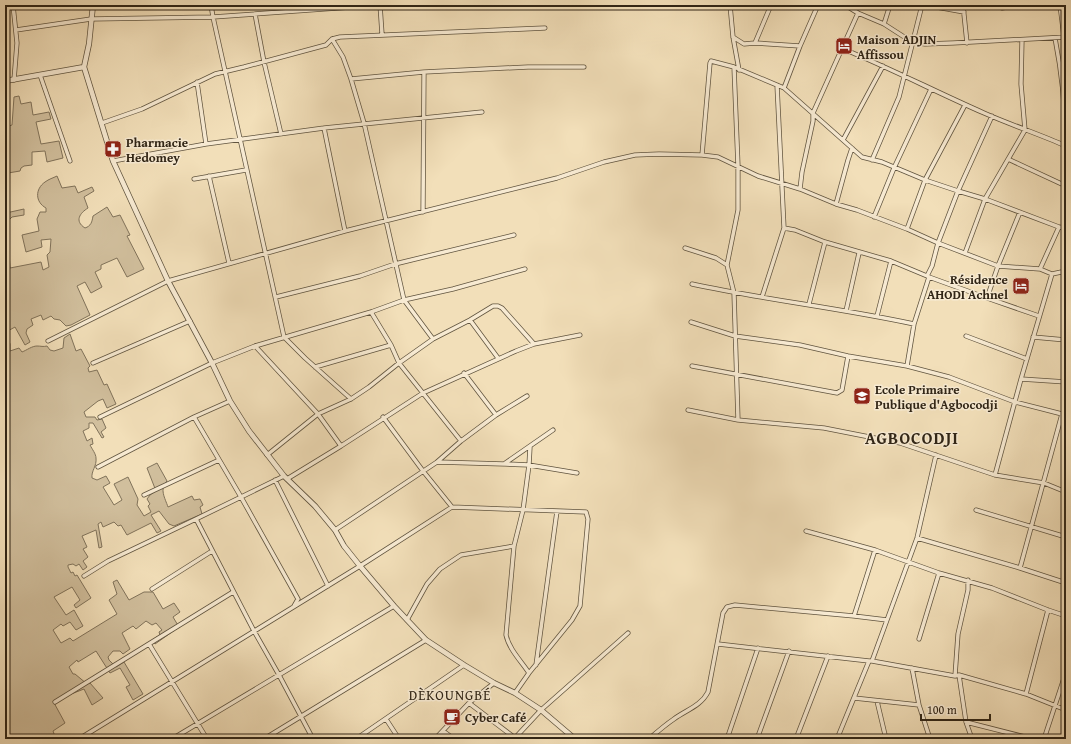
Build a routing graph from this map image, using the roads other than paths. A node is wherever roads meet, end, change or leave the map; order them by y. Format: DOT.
graph roads {
  1 [pos="13,5"];
  2 [pos="93,5"];
  3 [pos="211,5"];
  4 [pos="381,5"];
  5 [pos="730,5"];
  6 [pos="771,5"];
  7 [pos="818,5"];
  8 [pos="845,5"];
  9 [pos="890,5"];
  10 [pos="923,5"];
  11 [pos="963,5"];
  12 [pos="1000,5"];
  13 [pos="1020,5"];
  14 [pos="1060,5"];
  15 [pos="354,6"];
  16 [pos="964,12"];
  17 [pos="858,13"];
  18 [pos="255,14"];
  19 [pos="212,17"];
  20 [pos="91,19"];
  21 [pos="884,24"];
  22 [pos="545,28"];
  23 [pos="16,30"];
  24 [pos="382,34"];
  25 [pos="1065,37"];
  26 [pos="733,38"];
  27 [pos="1055,38"];
  28 [pos="332,39"];
  29 [pos="1022,40"];
  30 [pos="912,42"];
  31 [pos="755,43"];
  32 [pos="967,43"];
  33 [pos="800,46"];
  34 [pos="842,48"];
  35 [pos="264,62"];
  36 [pos="884,66"];
  37 [pos="84,67"];
  38 [pos="584,67"];
  39 [pos="734,67"];
  40 [pos="738,70"];
  41 [pos="224,71"];
  42 [pos="424,72"];
  43 [pos="40,75"];
  44 [pos="905,76"];
  45 [pos="351,79"];
  46 [pos="14,80"];
  47 [pos="5,81"];
  48 [pos="197,82"];
  49 [pos="777,85"];
  50 [pos="784,88"];
  51 [pos="931,89"];
  52 [pos="965,105"];
  53 [pos="482,112"];
  54 [pos="813,113"];
  55 [pos="992,116"];
  56 [pos="423,117"];
  57 [pos="364,123"];
  58 [pos="102,124"];
  59 [pos="324,128"];
  60 [pos="1025,130"];
  61 [pos="281,134"];
  62 [pos="239,140"];
  63 [pos="843,140"];
  64 [pos="206,144"];
  65 [pos="1066,146"];
  66 [pos="852,148"];
  67 [pos="702,155"];
  68 [pos="1008,159"];
  69 [pos="872,160"];
  70 [pos="70,161"];
  71 [pos="113,161"];
  72 [pos="738,166"];
  73 [pos="894,168"];
  74 [pos="246,170"];
  75 [pos="209,176"];
  76 [pos="194,178"];
  77 [pos="925,180"];
  78 [pos="782,184"];
  79 [pos="1066,186"];
  80 [pos="800,189"];
  81 [pos="958,192"];
  82 [pos="985,199"];
  83 [pos="836,204"];
  84 [pos="423,212"];
  85 [pos="1020,212"];
  86 [pos="874,217"];
  87 [pos="386,221"];
  88 [pos="1059,227"];
  89 [pos="784,228"];
  90 [pos="1066,228"];
  91 [pos="907,229"];
  92 [pos="345,231"];
  93 [pos="514,235"];
  94 [pos="824,242"];
  95 [pos="938,243"];
  96 [pos="685,248"];
  97 [pos="859,253"];
  98 [pos="265,254"];
  99 [pos="965,254"];
  100 [pos="891,261"];
  101 [pos="229,263"];
  102 [pos="395,264"];
  103 [pos="726,265"];
  104 [pos="998,266"];
  105 [pos="525,269"];
  106 [pos="1040,269"];
  107 [pos="1066,271"];
  108 [pos="1052,274"];
  109 [pos="928,276"];
  110 [pos="168,281"];
  111 [pos="692,284"];
  112 [pos="734,293"];
  113 [pos="276,297"];
  114 [pos="762,297"];
  115 [pos="987,298"];
  116 [pos="404,300"];
  117 [pos="809,304"];
  118 [pos="846,311"];
  119 [pos="371,312"];
  120 [pos="877,316"];
  121 [pos="1039,316"];
  122 [pos="470,320"];
  123 [pos="190,321"];
  124 [pos="691,322"];
  125 [pos="914,324"];
  126 [pos="580,335"];
  127 [pos="735,336"];
  128 [pos="966,336"];
  129 [pos="284,337"];
  130 [pos="1033,337"];
  131 [pos="433,339"];
  132 [pos="1066,340"];
  133 [pos="48,341"];
  134 [pos="534,344"];
  135 [pos="391,345"];
  136 [pos="255,346"];
  137 [pos="848,356"];
  138 [pos="498,358"];
  139 [pos="1027,359"];
  140 [pos="93,363"];
  141 [pos="212,363"];
  142 [pos="399,363"];
  143 [pos="692,366"];
  144 [pos="907,366"];
  145 [pos="315,367"];
  146 [pos="464,373"];
  147 [pos="737,375"];
  148 [pos="1021,379"];
  149 [pos="1066,382"];
  150 [pos="423,392"];
  151 [pos="527,396"];
  152 [pos="352,399"];
  153 [pos="230,401"];
  154 [pos="1015,402"];
  155 [pos="688,410"];
  156 [pos="318,414"];
  157 [pos="496,415"];
  158 [pos="1064,415"];
  159 [pos="100,417"];
  160 [pos="194,417"];
  161 [pos="383,418"];
  162 [pos="738,420"];
  163 [pos="553,430"];
  164 [pos="460,441"];
  165 [pos="341,446"];
  166 [pos="530,447"];
  167 [pos="268,455"];
  168 [pos="936,455"];
  169 [pos="219,460"];
  170 [pos="437,462"];
  171 [pos="504,464"];
  172 [pos="529,465"];
  173 [pos="98,466"];
  174 [pos="423,471"];
  175 [pos="577,473"];
  176 [pos="995,475"];
  177 [pos="286,477"];
  178 [pos="275,480"];
  179 [pos="1044,483"];
  180 [pos="1066,492"];
  181 [pos="144,495"];
  182 [pos="241,497"];
  183 [pos="452,507"];
  184 [pos="523,510"];
  185 [pos="976,510"];
  186 [pos="556,511"];
  187 [pos="196,519"];
  188 [pos="1032,526"];
  189 [pos="335,530"];
  190 [pos="806,531"];
  191 [pos="1066,537"];
  192 [pos="917,538"];
  193 [pos="514,546"];
  194 [pos="875,550"];
  195 [pos="212,551"];
  196 [pos="908,562"];
  197 [pos="360,566"];
  198 [pos="1020,568"];
  199 [pos="939,573"];
  200 [pos="84,576"];
  201 [pos="968,580"];
  202 [pos="1066,583"];
  203 [pos="328,586"];
  204 [pos="152,589"];
  205 [pos="233,592"];
  206 [pos="394,606"];
  207 [pos="294,607"];
  208 [pos="1048,610"];
  209 [pos="854,616"];
  210 [pos="1066,616"];
  211 [pos="407,620"];
  212 [pos="887,620"];
  213 [pos="254,632"];
  214 [pos="628,633"];
  215 [pos="919,639"];
  216 [pos="426,640"];
  217 [pos="149,644"];
  218 [pos="718,644"];
  219 [pos="758,648"];
  220 [pos="789,651"];
  221 [pos="828,656"];
  222 [pos="870,661"];
  223 [pos="464,665"];
  224 [pos="536,666"];
  225 [pos="912,668"];
  226 [pos="1066,672"];
  227 [pos="529,673"];
  228 [pos="279,675"];
  229 [pos="957,675"];
  230 [pos="172,682"];
  231 [pos="494,683"];
  232 [pos="515,693"];
  233 [pos="1026,694"];
  234 [pos="854,698"];
  235 [pos="877,700"];
  236 [pos="55,702"];
  237 [pos="469,703"];
  238 [pos="1055,704"];
  239 [pos="919,705"];
  240 [pos="541,710"];
  241 [pos="1066,710"];
  242 [pos="300,717"];
  243 [pos="386,719"];
  244 [pos="966,722"];
  245 [pos="197,724"];
  246 [pos="443,731"];
  247 [pos="359,738"];
  248 [pos="79,739"];
  249 [pos="172,739"];
  250 [pos="207,739"];
  251 [pos="264,739"];
  252 [pos="313,739"];
  253 [pos="399,739"];
  254 [pos="435,739"];
  255 [pos="454,739"];
  256 [pos="514,739"];
  257 [pos="574,739"];
  258 [pos="649,739"];
  259 [pos="727,739"];
  260 [pos="757,739"];
  261 [pos="796,739"];
  262 [pos="837,739"];
  263 [pos="886,739"];
  264 [pos="930,739"];
  265 [pos="972,739"];
  266 [pos="1033,739"];
  267 [pos="1044,739"];
  1 -- 23 [label="street"];
  2 -- 20 [label="street"];
  3 -- 19 [label="street"];
  4 -- 15 [label="street"];
  4 -- 24 [label="street"];
  5 -- 26 [label="street"];
  6 -- 31 [label="street"];
  7 -- 33 [label="street"];
  8 -- 17 [label="street"];
  9 -- 21 [label="street"];
  10 -- 16 [label="street"];
  10 -- 30 [label="street"];
  11 -- 16 [label="street"];
  12 -- 13 [label="street"];
  14 -- 25 [label="street"];
  15 -- 18 [label="street"];
  16 -- 32 [label="street"];
  17 -- 21 [label="street"];
  17 -- 34 [label="street"];
  18 -- 19 [label="street"];
  18 -- 35 [label="street"];
  19 -- 20 [label="street"];
  19 -- 41 [label="street"];
  20 -- 23 [label="street"];
  20 -- 37 [label="street"];
  21 -- 30 [label="street"];
  22 -- 24 [label="street"];
  23 -- 46 [label="street"];
  24 -- 28 [label="street"];
  25 -- 27 [label="street"];
  26 -- 31 [label="street"];
  26 -- 40 [label="street"];
  27 -- 29 [label="street"];
  27 -- 65 [label="street"];
  28 -- 35 [label="street"];
  28 -- 45 [label="street"];
  29 -- 32 [label="street"];
  29 -- 60 [label="street"];
  30 -- 32 [label="street"];
  30 -- 44 [label="street"];
  31 -- 33 [label="street"];
  33 -- 50 [label="street"];
  34 -- 36 [label="street"];
  34 -- 54 [label="street"];
  35 -- 41 [label="street"];
  35 -- 61 [label="street"];
  36 -- 44 [label="street"];
  36 -- 63 [label="street"];
  37 -- 43 [label="street"];
  37 -- 58 [label="street"];
  38 -- 42 [label="street"];
  39 -- 40 [label="street"];
  39 -- 67 [label="street"];
  39 -- 72 [label="street"];
  40 -- 49 [label="street"];
  41 -- 48 [label="street"];
  41 -- 62 [label="street"];
  42 -- 45 [label="street"];
  42 -- 56 [label="street"];
  43 -- 46 [label="street"];
  43 -- 70 [label="street"];
  44 -- 51 [label="street"];
  44 -- 69 [label="street"];
  45 -- 57 [label="street"];
  46 -- 47 [label="street"];
  48 -- 58 [label="street"];
  48 -- 64 [label="street"];
  49 -- 50 [label="street"];
  49 -- 78 [label="street"];
  50 -- 54 [label="street"];
  51 -- 52 [label="street"];
  51 -- 73 [label="street"];
  52 -- 55 [label="street"];
  52 -- 77 [label="street"];
  53 -- 56 [label="street"];
  54 -- 63 [label="street"];
  54 -- 80 [label="street"];
  55 -- 60 [label="street"];
  55 -- 81 [label="street"];
  56 -- 57 [label="street"];
  56 -- 84 [label="street"];
  57 -- 59 [label="street"];
  57 -- 87 [label="street"];
  58 -- 71 [label="street"];
  59 -- 61 [label="street"];
  59 -- 92 [label="street"];
  60 -- 65 [label="street"];
  60 -- 68 [label="street"];
  61 -- 62 [label="street"];
  62 -- 64 [label="street"];
  62 -- 74 [label="street"];
  63 -- 66 [label="street"];
  64 -- 71 [label="street"];
  66 -- 69 [label="street"];
  66 -- 83 [label="street"];
  67 -- 72 [label="street"];
  67 -- 84 [label="street"];
  68 -- 79 [label="street"];
  68 -- 82 [label="street"];
  69 -- 73 [label="street"];
  71 -- 110 [label="street"];
  72 -- 78 [label="street"];
  72 -- 103 [label="street"];
  73 -- 77 [label="street"];
  73 -- 86 [label="street"];
  74 -- 75 [label="street"];
  74 -- 98 [label="street"];
  75 -- 76 [label="street"];
  75 -- 101 [label="street"];
  77 -- 81 [label="street"];
  77 -- 91 [label="street"];
  78 -- 80 [label="street"];
  78 -- 89 [label="street"];
  80 -- 83 [label="street"];
  81 -- 82 [label="street"];
  81 -- 95 [label="street"];
  82 -- 85 [label="street"];
  82 -- 99 [label="street"];
  83 -- 86 [label="street"];
  84 -- 87 [label="street"];
  85 -- 88 [label="street"];
  85 -- 104 [label="street"];
  86 -- 91 [label="street"];
  87 -- 92 [label="street"];
  87 -- 102 [label="street"];
  88 -- 90 [label="street"];
  88 -- 106 [label="street"];
  89 -- 94 [label="street"];
  89 -- 114 [label="street"];
  91 -- 95 [label="street"];
  92 -- 98 [label="street"];
  93 -- 102 [label="street"];
  94 -- 97 [label="street"];
  94 -- 117 [label="street"];
  95 -- 99 [label="street"];
  95 -- 109 [label="street"];
  96 -- 103 [label="street"];
  97 -- 100 [label="street"];
  97 -- 118 [label="street"];
  98 -- 101 [label="street"];
  98 -- 113 [label="street"];
  99 -- 104 [label="street"];
  100 -- 109 [label="street"];
  100 -- 120 [label="street"];
  101 -- 110 [label="street"];
  102 -- 113 [label="street"];
  102 -- 116 [label="street"];
  103 -- 112 [label="street"];
  104 -- 106 [label="street"];
  104 -- 115 [label="street"];
  105 -- 116 [label="street"];
  106 -- 108 [label="street"];
  107 -- 108 [label="street"];
  108 -- 121 [label="street"];
  109 -- 115 [label="street"];
  109 -- 125 [label="street"];
  110 -- 123 [label="street"];
  110 -- 133 [label="street"];
  111 -- 112 [label="street"];
  112 -- 114 [label="street"];
  112 -- 127 [label="street"];
  113 -- 129 [label="street"];
  114 -- 117 [label="street"];
  115 -- 121 [label="street"];
  116 -- 119 [label="street"];
  116 -- 131 [label="street"];
  117 -- 118 [label="street"];
  118 -- 120 [label="street"];
  119 -- 129 [label="street"];
  119 -- 135 [label="street"];
  120 -- 125 [label="street"];
  121 -- 130 [label="street"];
  122 -- 131 [label="street"];
  122 -- 134 [label="street"];
  122 -- 138 [label="street"];
  123 -- 140 [label="street"];
  123 -- 141 [label="street"];
  124 -- 127 [label="street"];
  125 -- 144 [label="street"];
  126 -- 134 [label="street"];
  127 -- 137 [label="street"];
  127 -- 147 [label="street"];
  128 -- 139 [label="street"];
  129 -- 136 [label="street"];
  129 -- 145 [label="street"];
  130 -- 132 [label="street"];
  130 -- 139 [label="street"];
  131 -- 142 [label="street"];
  134 -- 138 [label="street"];
  135 -- 142 [label="street"];
  135 -- 145 [label="street"];
  136 -- 141 [label="street"];
  136 -- 156 [label="street"];
  137 -- 144 [label="street"];
  137 -- 147 [label="street"];
  138 -- 146 [label="street"];
  139 -- 148 [label="street"];
  141 -- 153 [label="street"];
  141 -- 159 [label="street"];
  142 -- 150 [label="street"];
  142 -- 152 [label="street"];
  143 -- 147 [label="street"];
  144 -- 154 [label="street"];
  145 -- 152 [label="street"];
  146 -- 150 [label="street"];
  146 -- 157 [label="street"];
  147 -- 162 [label="street"];
  148 -- 149 [label="street"];
  148 -- 154 [label="street"];
  150 -- 161 [label="street"];
  150 -- 164 [label="street"];
  151 -- 157 [label="street"];
  152 -- 156 [label="street"];
  153 -- 160 [label="street"];
  153 -- 167 [label="street"];
  154 -- 158 [label="street"];
  154 -- 176 [label="street"];
  155 -- 162 [label="street"];
  156 -- 165 [label="street"];
  156 -- 167 [label="street"];
  157 -- 164 [label="street"];
  158 -- 179 [label="street"];
  160 -- 169 [label="street"];
  160 -- 173 [label="street"];
  161 -- 165 [label="street"];
  161 -- 174 [label="street"];
  162 -- 168 [label="street"];
  163 -- 166 [label="street"];
  164 -- 170 [label="street"];
  165 -- 177 [label="street"];
  166 -- 171 [label="street"];
  166 -- 172 [label="street"];
  167 -- 177 [label="street"];
  168 -- 176 [label="street"];
  168 -- 192 [label="street"];
  169 -- 181 [label="street"];
  169 -- 182 [label="street"];
  170 -- 171 [label="street"];
  170 -- 174 [label="street"];
  171 -- 172 [label="street"];
  172 -- 175 [label="street"];
  172 -- 184 [label="street"];
  174 -- 183 [label="street"];
  174 -- 189 [label="street"];
  176 -- 179 [label="street"];
  177 -- 178 [label="street"];
  177 -- 189 [label="street"];
  178 -- 182 [label="street"];
  178 -- 203 [label="street"];
  179 -- 180 [label="street"];
  179 -- 188 [label="street"];
  182 -- 187 [label="street"];
  182 -- 207 [label="street"];
  183 -- 184 [label="street"];
  183 -- 197 [label="street"];
  184 -- 186 [label="street"];
  184 -- 193 [label="street"];
  185 -- 188 [label="street"];
  186 -- 224 [label="street"];
  186 -- 224 [label="street"];
  187 -- 195 [label="street"];
  187 -- 200 [label="street"];
  188 -- 191 [label="street"];
  188 -- 198 [label="street"];
  189 -- 197 [label="street"];
  190 -- 194 [label="street"];
  192 -- 196 [label="street"];
  192 -- 198 [label="street"];
  193 -- 211 [label="street"];
  193 -- 227 [label="street"];
  194 -- 196 [label="street"];
  194 -- 209 [label="street"];
  195 -- 204 [label="street"];
  195 -- 205 [label="street"];
  196 -- 199 [label="street"];
  196 -- 212 [label="street"];
  197 -- 203 [label="street"];
  197 -- 206 [label="street"];
  198 -- 202 [label="street"];
  199 -- 201 [label="street"];
  199 -- 215 [label="street"];
  201 -- 208 [label="street"];
  201 -- 229 [label="street"];
  203 -- 207 [label="street"];
  205 -- 213 [label="street"];
  205 -- 217 [label="street"];
  206 -- 211 [label="street"];
  206 -- 228 [label="street"];
  207 -- 213 [label="street"];
  208 -- 210 [label="street"];
  208 -- 233 [label="street"];
  209 -- 212 [label="street"];
  209 -- 218 [label="street"];
  211 -- 216 [label="street"];
  212 -- 222 [label="street"];
  213 -- 228 [label="street"];
  213 -- 230 [label="street"];
  214 -- 240 [label="street"];
  216 -- 223 [label="street"];
  216 -- 242 [label="street"];
  217 -- 230 [label="street"];
  217 -- 236 [label="street"];
  218 -- 219 [label="street"];
  218 -- 258 [label="street"];
  219 -- 220 [label="street"];
  219 -- 259 [label="street"];
  220 -- 221 [label="street"];
  220 -- 260 [label="street"];
  221 -- 222 [label="street"];
  221 -- 261 [label="street"];
  222 -- 225 [label="street"];
  222 -- 234 [label="street"];
  223 -- 231 [label="street"];
  223 -- 243 [label="street"];
  224 -- 227 [label="street"];
  225 -- 229 [label="street"];
  225 -- 239 [label="street"];
  226 -- 238 [label="street"];
  227 -- 232 [label="street"];
  228 -- 242 [label="street"];
  228 -- 245 [label="street"];
  229 -- 233 [label="street"];
  229 -- 244 [label="street"];
  230 -- 245 [label="street"];
  230 -- 248 [label="street"];
  231 -- 232 [label="street"];
  231 -- 237 [label="street"];
  232 -- 240 [label="street"];
  233 -- 238 [label="street"];
  234 -- 235 [label="street"];
  234 -- 262 [label="street"];
  235 -- 239 [label="street"];
  235 -- 263 [label="street"];
  237 -- 246 [label="street"];
  237 -- 256 [label="street"];
  238 -- 241 [label="street"];
  238 -- 267 [label="street"];
  239 -- 264 [label="street"];
  240 -- 256 [label="street"];
  240 -- 257 [label="street"];
  242 -- 251 [label="street"];
  242 -- 252 [label="street"];
  243 -- 247 [label="street"];
  243 -- 253 [label="street"];
  244 -- 265 [label="street"];
  244 -- 266 [label="street"];
  245 -- 249 [label="street"];
  245 -- 250 [label="street"];
  246 -- 254 [label="street"];
  246 -- 255 [label="street"];
}
